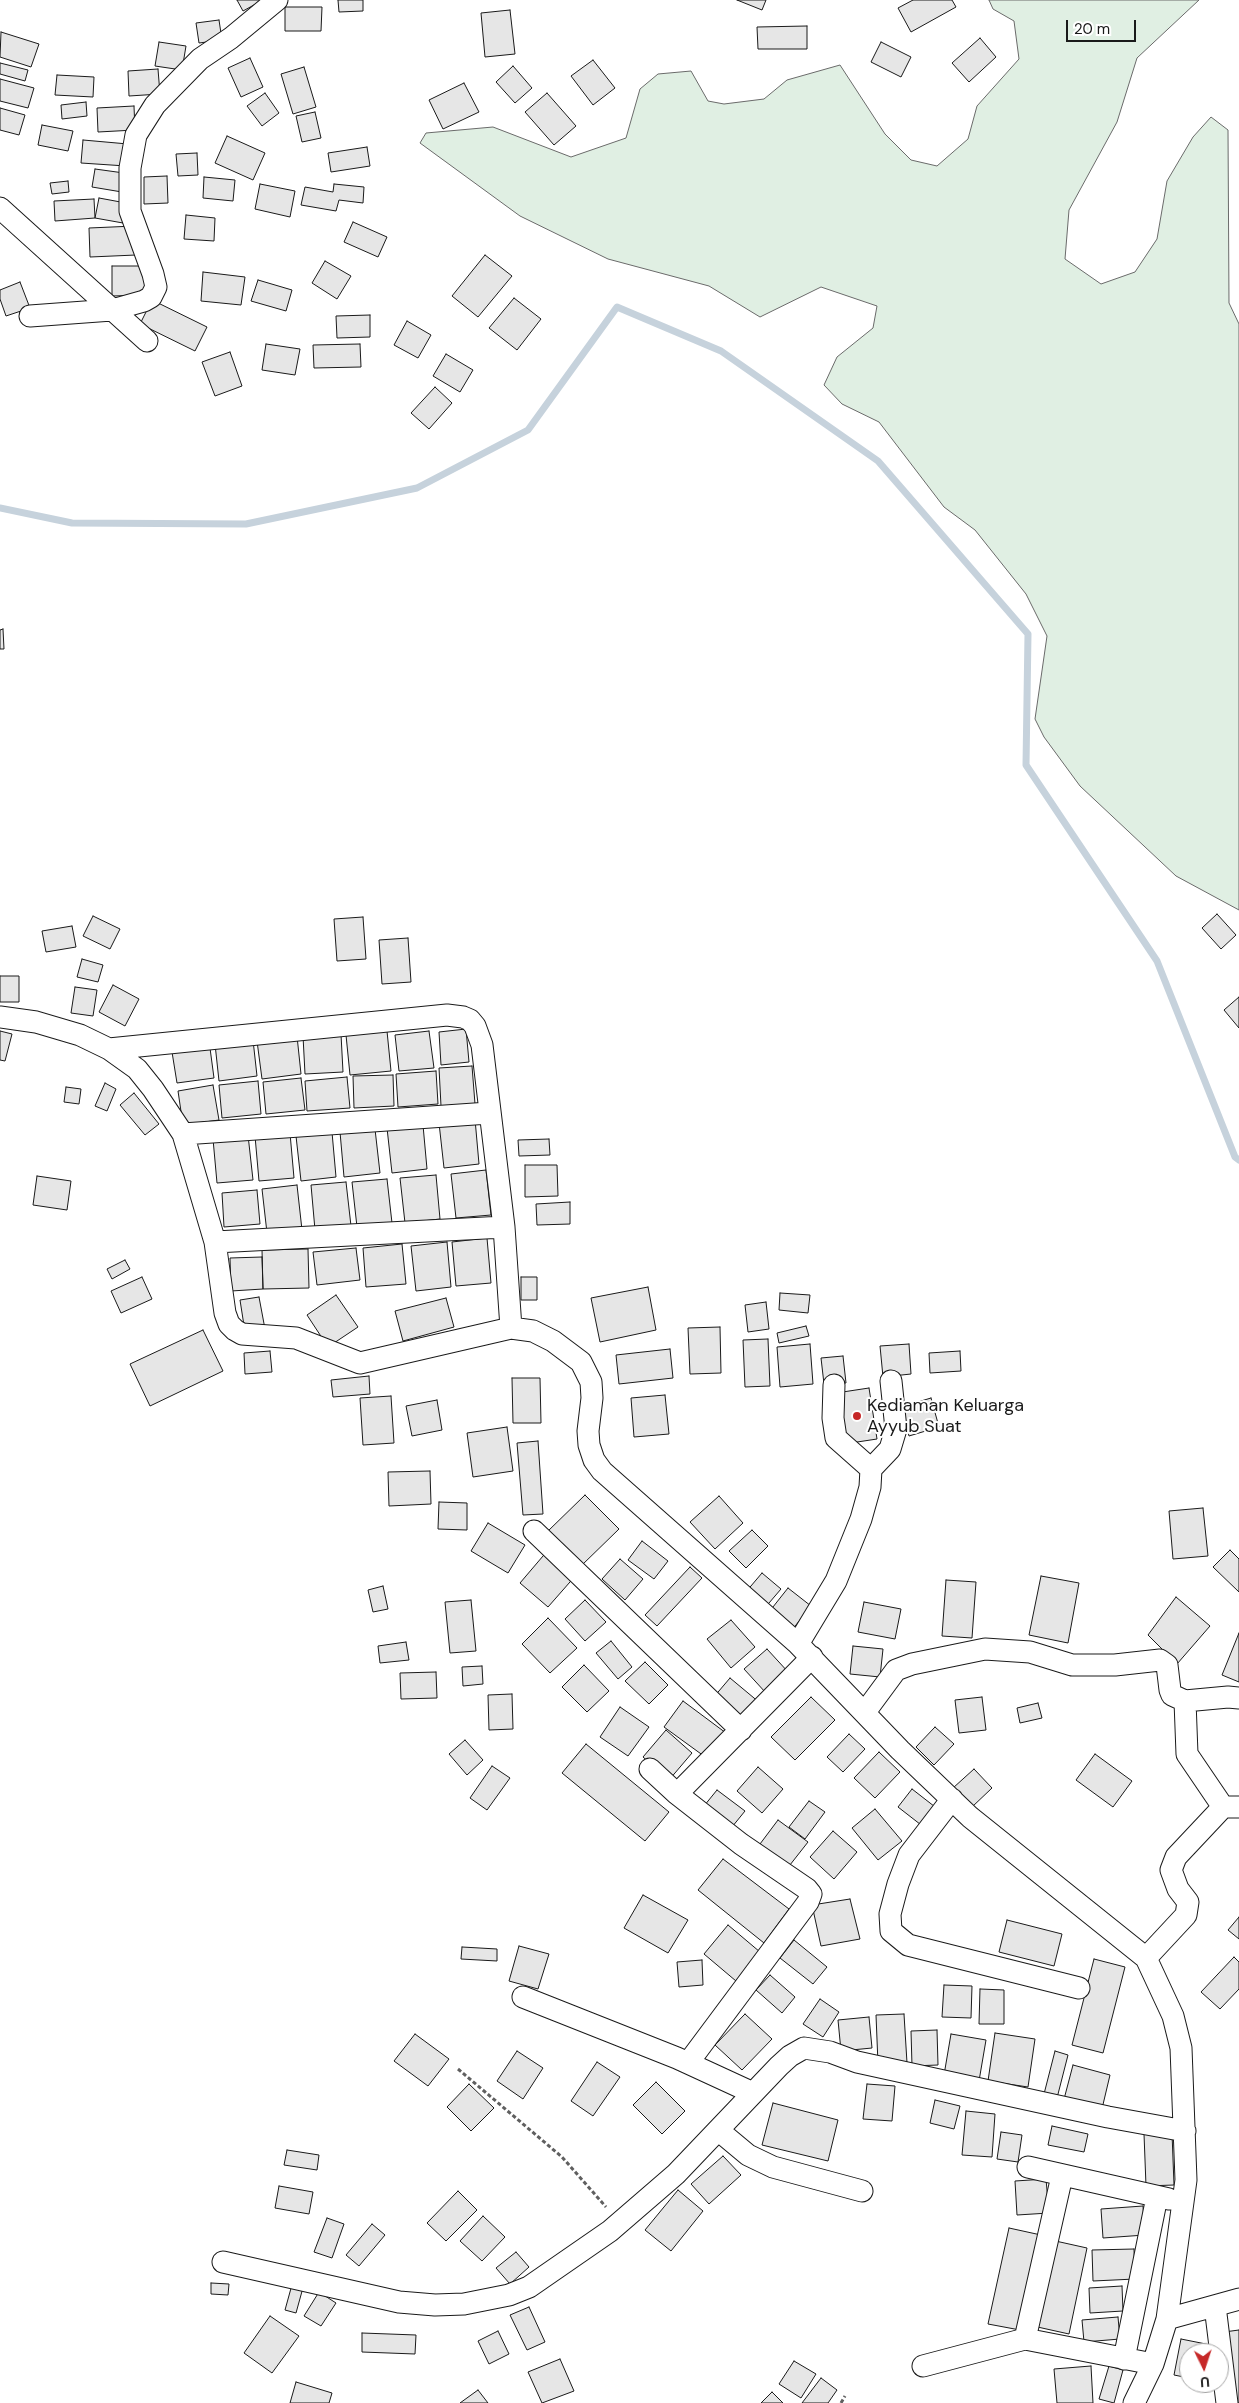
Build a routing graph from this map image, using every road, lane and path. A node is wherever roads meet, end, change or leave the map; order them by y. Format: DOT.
graph roads {
  1 [pos="277,0"];
  2 [pos="0,208"];
  3 [pos="112,310"];
  4 [pos="30,316"];
  5 [pos="147,341"];
  6 [pos="0,1017"];
  7 [pos="109,1049"];
  8 [pos="489,1113"];
  9 [pos="183,1134"];
  10 [pos="504,1227"];
  11 [pos="214,1242"];
  12 [pos="511,1328"];
  13 [pos="891,1381"];
  14 [pos="834,1384"];
  15 [pos="871,1469"];
  16 [pos="534,1530"];
  17 [pos="805,1651"];
  18 [pos="1239,1698"];
  19 [pos="1185,1702"];
  20 [pos="865,1712"];
  21 [pos="741,1730"];
  22 [pos="650,1769"];
  23 [pos="677,1794"];
  24 [pos="952,1799"];
  25 [pos="1231,1807"];
  26 [pos="1146,1958"];
  27 [pos="1079,1988"];
  28 [pos="523,1996"];
  29 [pos="688,2063"];
  30 [pos="458,2068"];
  31 [pos="753,2092"];
  32 [pos="718,2130"];
  33 [pos="1184,2131"];
  34 [pos="1028,2167"];
  35 [pos="1062,2176"];
  36 [pos="862,2191"];
  37 [pos="1157,2197"];
  38 [pos="1184,2202"];
  39 [pos="620,2222"];
  40 [pos="223,2262"];
  41 [pos="1239,2299"];
  42 [pos="1215,2306"];
  43 [pos="1167,2319"];
  44 [pos="1025,2339"];
  45 [pos="1124,2359"];
  46 [pos="1152,2364"];
  47 [pos="924,2366"];
  48 [pos="845,2396"];
  49 [pos="841,2403"];
  50 [pos="1134,2403"];
  51 [pos="1227,2403"];
  1 -- 3 [label="street"];
  2 -- 3 [label="street"];
  3 -- 4 [label="street"];
  3 -- 5 [label="street"];
  6 -- 7 [label="street"];
  7 -- 8 [label="street"];
  7 -- 9 [label="street"];
  8 -- 9 [label="street"];
  8 -- 10 [label="street"];
  9 -- 11 [label="street"];
  10 -- 11 [label="street"];
  10 -- 12 [label="street"];
  11 -- 12 [label="street"];
  12 -- 17 [label="street"];
  13 -- 15 [label="street"];
  14 -- 15 [label="street"];
  15 -- 17 [label="street"];
  16 -- 21 [label="street"];
  17 -- 20 [label="street"];
  17 -- 21 [label="street"];
  18 -- 19 [label="street"];
  19 -- 20 [label="street"];
  19 -- 25 [label="street"];
  20 -- 24 [label="street"];
  21 -- 23 [label="street"];
  22 -- 23 [label="street"];
  23 -- 29 [label="street"];
  24 -- 26 [label="street"];
  24 -- 27 [label="street"];
  25 -- 26 [label="street"];
  26 -- 33 [label="street"];
  28 -- 29 [label="street"];
  29 -- 31 [label="street"];
  30 -- 39 [label="path"];
  31 -- 32 [label="street"];
  31 -- 33 [label="street"];
  32 -- 36 [label="street"];
  32 -- 39 [label="street"];
  33 -- 38 [label="street"];
  34 -- 35 [label="street"];
  35 -- 37 [label="street"];
  35 -- 44 [label="street"];
  37 -- 38 [label="street"];
  37 -- 45 [label="street"];
  38 -- 43 [label="street"];
  39 -- 40 [label="street"];
  41 -- 42 [label="street"];
  42 -- 43 [label="street"];
  42 -- 51 [label="street"];
  43 -- 46 [label="street"];
  44 -- 45 [label="street"];
  44 -- 47 [label="street"];
  45 -- 46 [label="street"];
  46 -- 50 [label="street"];
  48 -- 49 [label="path"];
}
